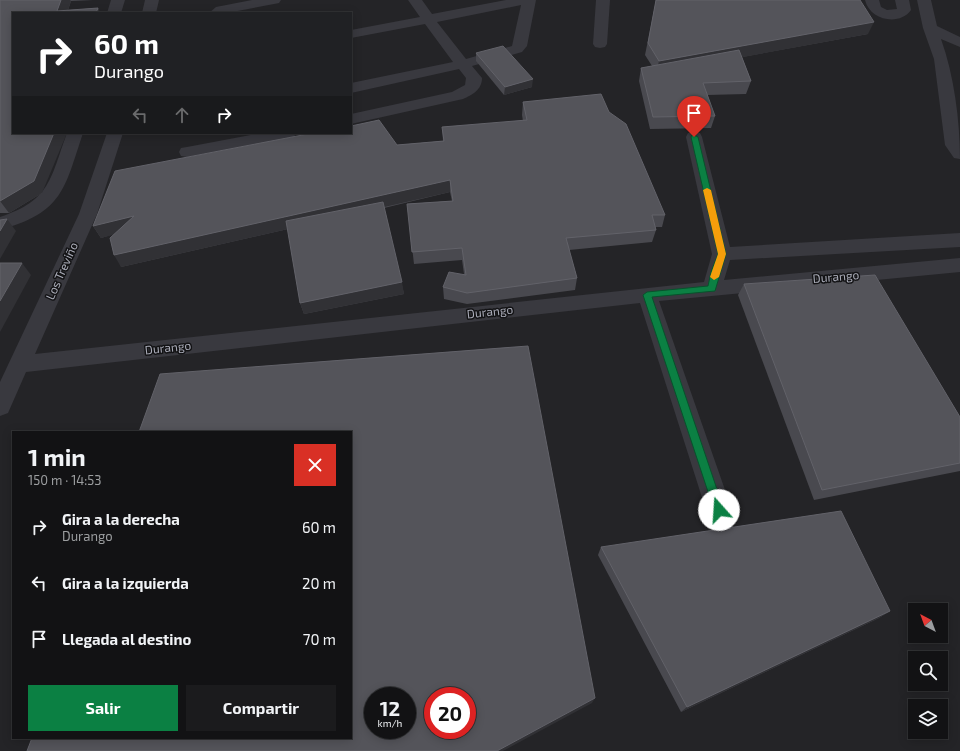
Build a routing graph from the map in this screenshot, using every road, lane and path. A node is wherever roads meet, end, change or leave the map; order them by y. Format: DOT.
graph roads {
  1 [pos="118,0"];
  2 [pos="152,0"];
  3 [pos="274,0"];
  4 [pos="415,0"];
  5 [pos="528,0"];
  6 [pos="604,0"];
  7 [pos="872,0"];
  8 [pos="902,0"];
  9 [pos="924,0"];
  10 [pos="114,12"];
  11 [pos="149,12"];
  12 [pos="218,12"];
  13 [pos="428,19"];
  14 [pos="930,28"];
  15 [pos="352,34"];
  16 [pos="960,43"];
  17 [pos="600,44"];
  18 [pos="463,64"];
  19 [pos="352,88"];
  20 [pos="352,119"];
  21 [pos="75,134"];
  22 [pos="115,134"];
  23 [pos="282,134"];
  24 [pos="694,137"];
  25 [pos="187,152"];
  26 [pos="960,154"];
  27 [pos="0,224"];
  28 [pos="960,240"];
  29 [pos="722,254"];
  30 [pos="960,265"];
  31 [pos="712,288"];
  32 [pos="647,295"];
  33 [pos="20,364"];
  34 [pos="0,406"];
  35 [pos="719,510"];
  1 -- 10 [label="lane"];
  2 -- 11 [label="lane"];
  3 -- 12 [label="lane"];
  4 -- 13 [label="lane"];
  5 -- 13 [label="lane"];
  5 -- 18 [label="lane"];
  6 -- 17 [label="lane"];
  7 -- 8 [label="lane"];
  9 -- 14 [label="lane"];
  13 -- 15 [label="lane"];
  13 -- 18 [label="lane"];
  14 -- 16 [label="lane"];
  14 -- 26 [label="lane"];
  18 -- 19 [label="lane"];
  18 -- 20 [label="lane"];
  21 -- 27 [label="lane"];
  22 -- 33 [label="lane, Los Treviño"];
  23 -- 25 [label="lane"];
  24 -- 29 [label="lane"];
  28 -- 29 [label="lane"];
  29 -- 31 [label="lane"];
  30 -- 31 [label="lane, Durango"];
  31 -- 32 [label="lane, Durango"];
  32 -- 33 [label="lane, Durango"];
  32 -- 35 [label="lane"];
  33 -- 34 [label="lane, Los Treviño"];
}
